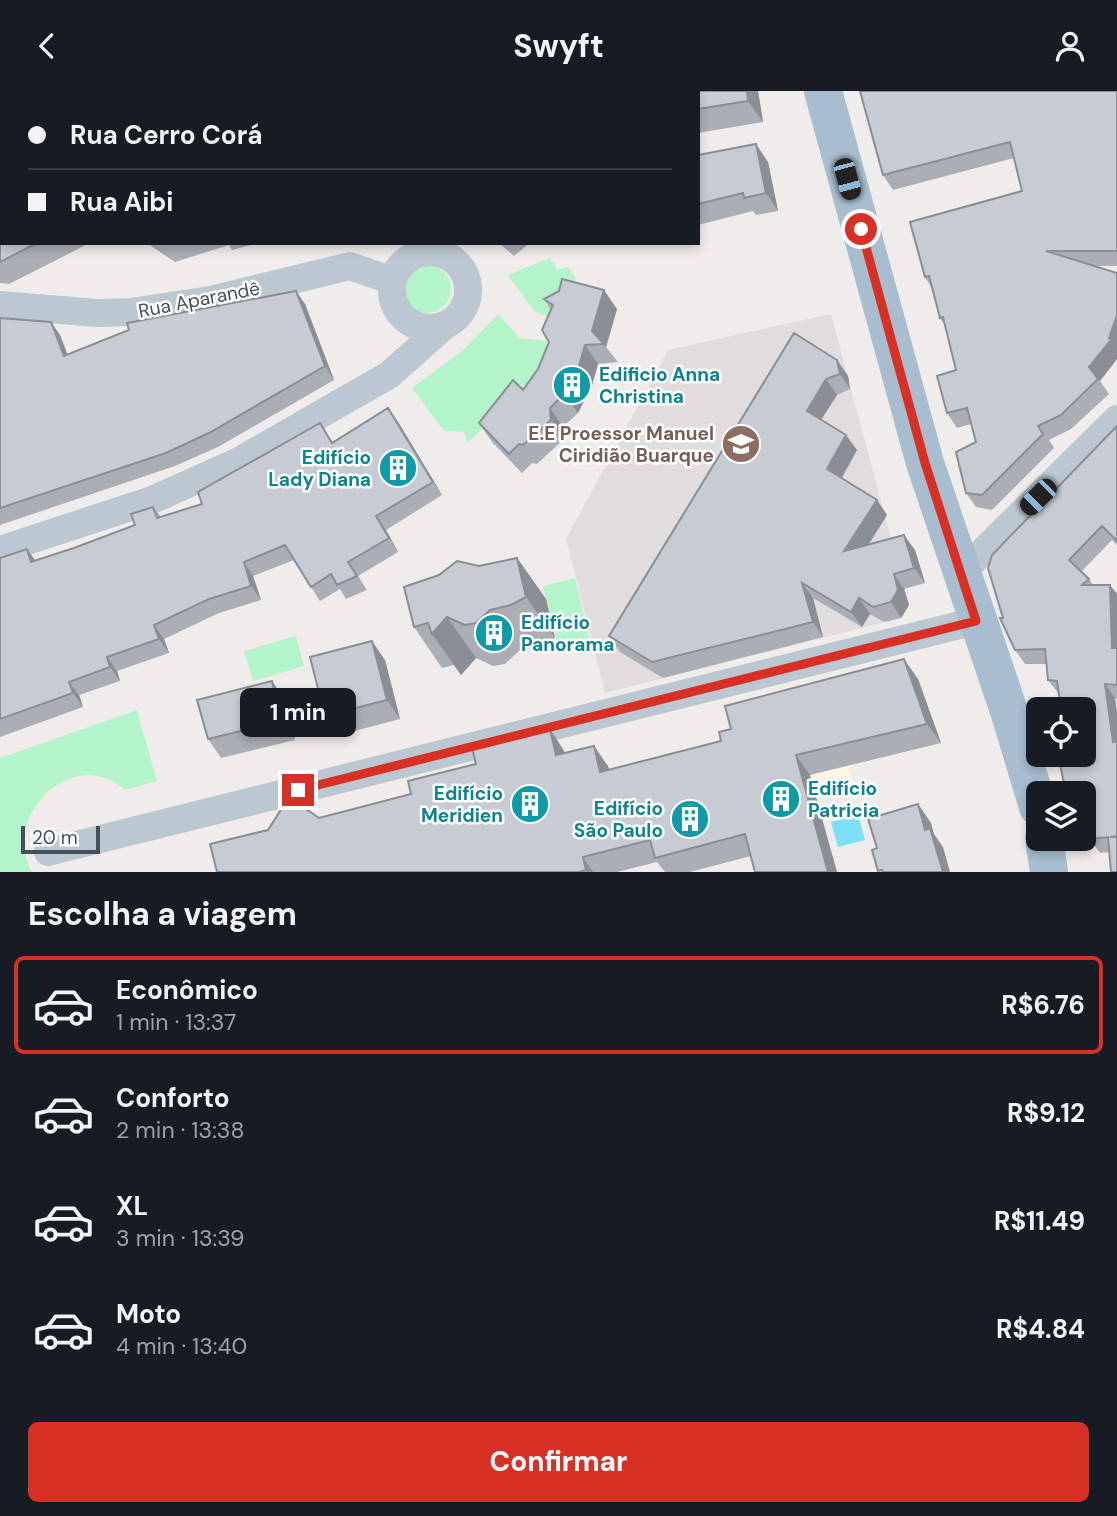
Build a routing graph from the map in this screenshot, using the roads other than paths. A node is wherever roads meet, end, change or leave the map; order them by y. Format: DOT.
graph roads {
  1 [pos="823,91"];
  2 [pos="393,281"];
  3 [pos="0,305"];
  4 [pos="407,320"];
  5 [pos="444,326"];
  6 [pos="389,375"];
  7 [pos="1117,419"];
  8 [pos="0,550"];
  9 [pos="960,574"];
  10 [pos="976,621"];
  11 [pos="1030,781"];
  12 [pos="1046,851"];
  13 [pos="48,852"];
  14 [pos="1049,872"];
  1 -- 9 [label="main road"];
  2 -- 3 [label="street, Rua Aparandê"];
  2 -- 4 [label="street"];
  2 -- 5 [label="street"];
  4 -- 5 [label="street"];
  4 -- 6 [label="street"];
  5 -- 6 [label="street"];
  6 -- 8 [label="street"];
  7 -- 9 [label="street"];
  9 -- 10 [label="main road"];
  10 -- 11 [label="main road"];
  10 -- 13 [label="street"];
  12 -- 14 [label="main road"];
}
